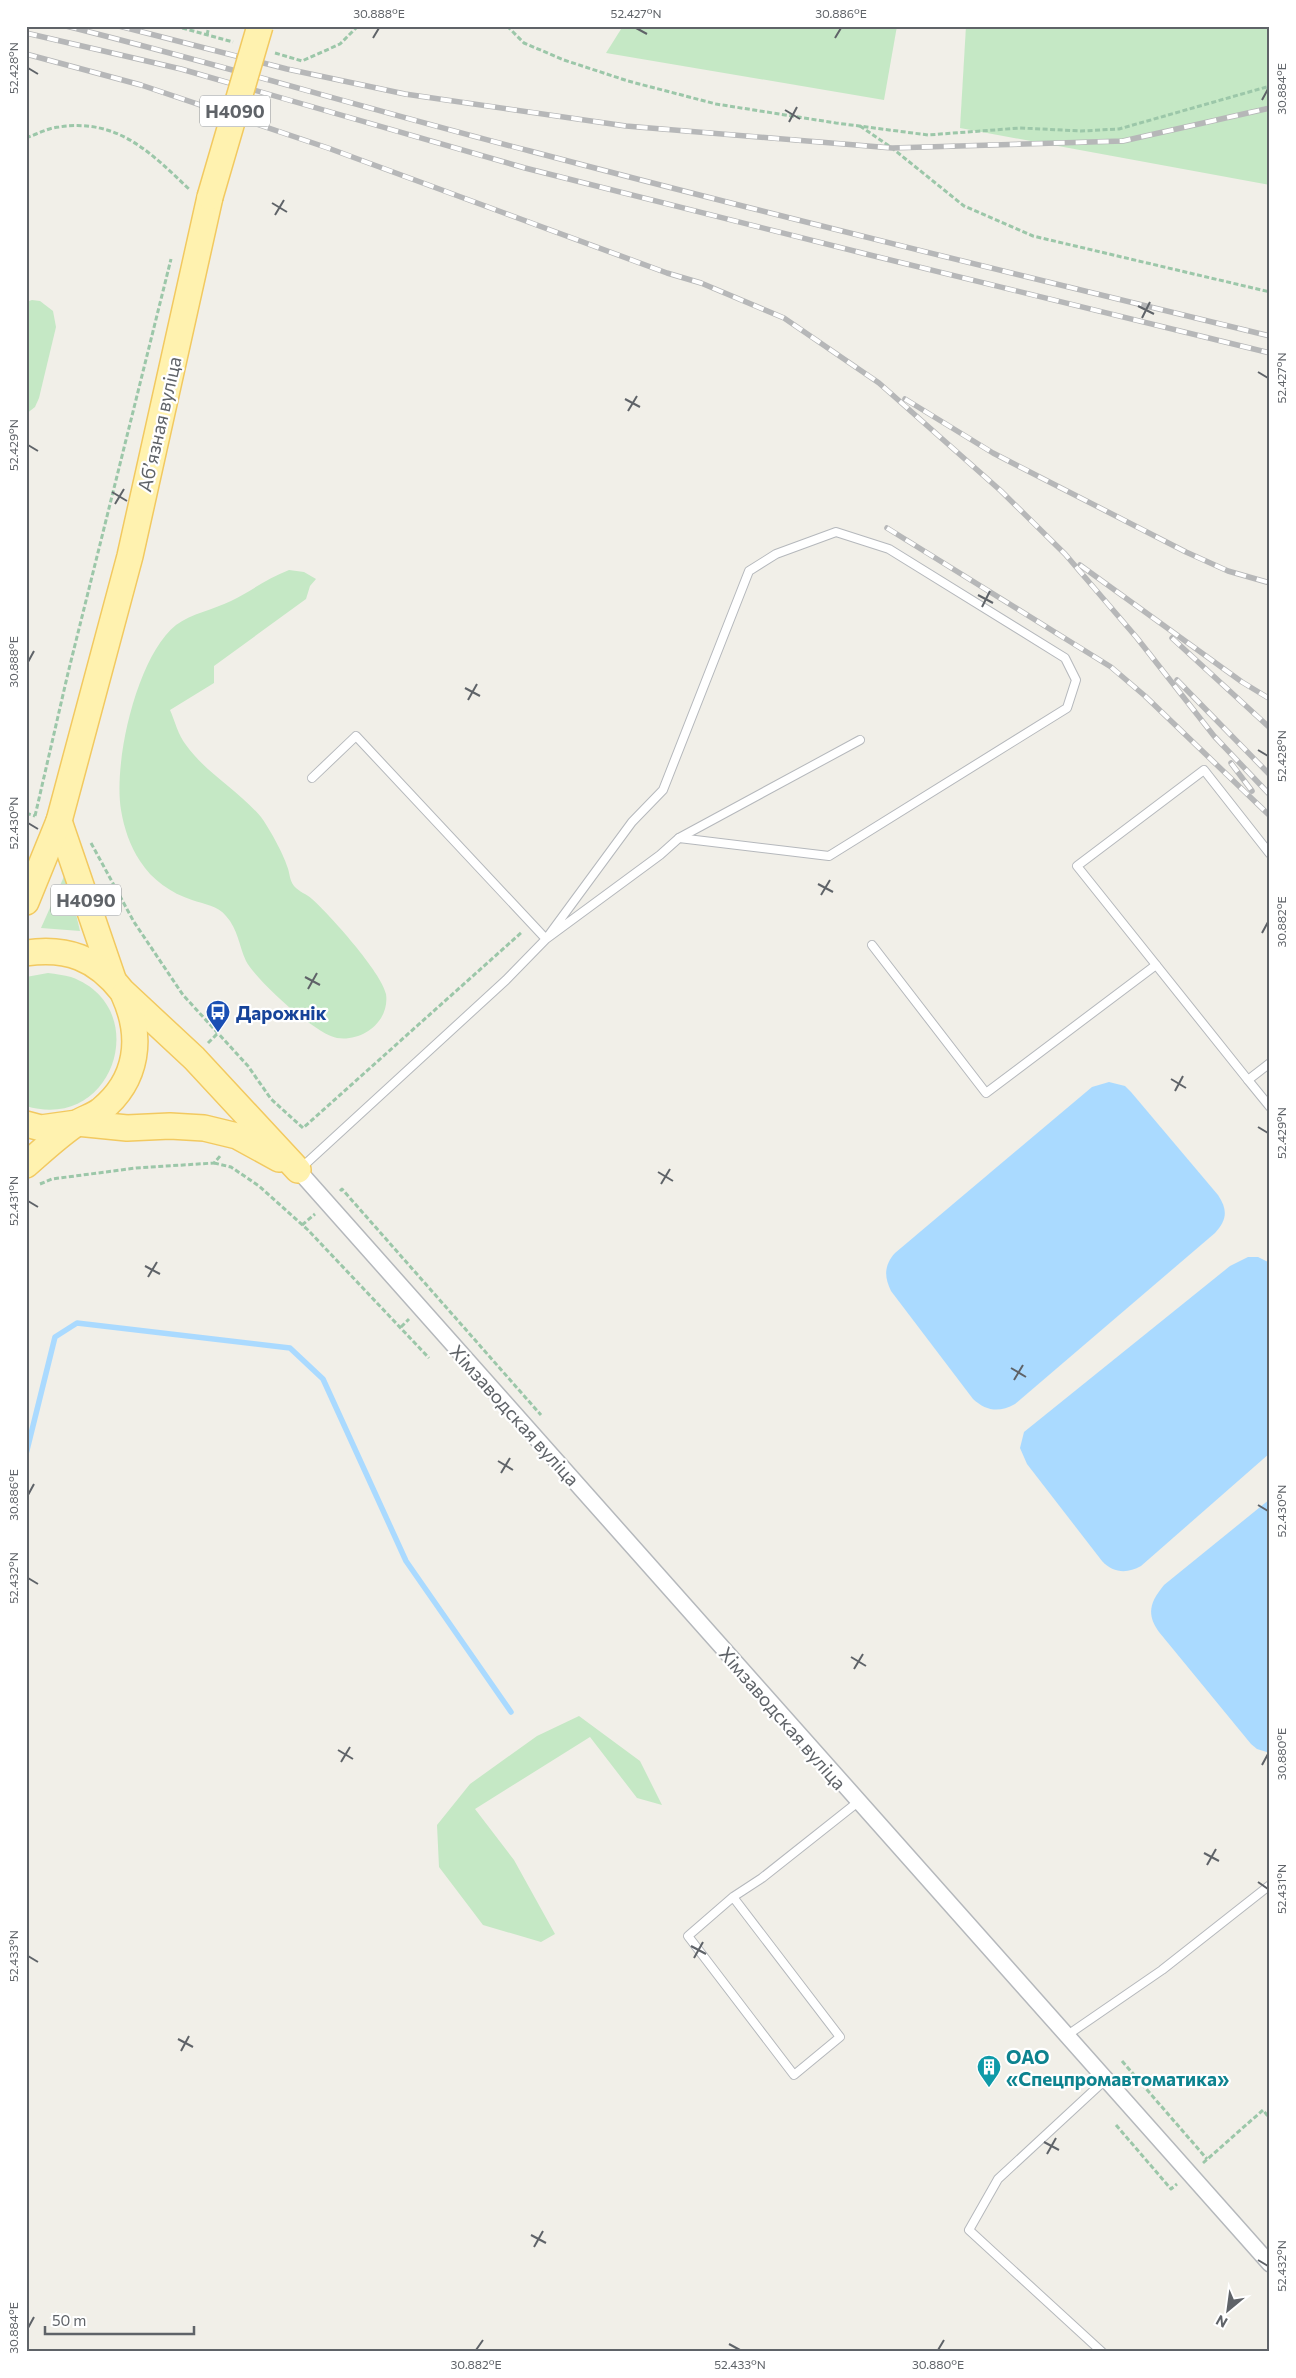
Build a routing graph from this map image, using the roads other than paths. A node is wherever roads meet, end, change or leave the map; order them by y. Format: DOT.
graph roads {
  1 [pos="260,26"];
  2 [pos="860,740"];
  3 [pos="312,778"];
  4 [pos="59,821"];
  5 [pos="679,838"];
  6 [pos="1270,854"];
  7 [pos="26,902"];
  8 [pos="546,939"];
  9 [pos="872,945"];
  10 [pos="26,953"];
  11 [pos="1156,964"];
  12 [pos="117,985"];
  13 [pos="1270,1063"];
  14 [pos="1248,1080"];
  15 [pos="1270,1107"];
  16 [pos="77,1123"];
  17 [pos="26,1124"];
  18 [pos="245,1128"];
  19 [pos="298,1170"];
  20 [pos="31,1175"];
  21 [pos="858,1802"];
  22 [pos="1270,1885"];
  23 [pos="733,1897"];
  24 [pos="1066,2036"];
  25 [pos="1105,2080"];
  26 [pos="1270,2264"];
  27 [pos="1102,2352"];
  1 -- 4 [label="main road, Абʼязная вуліца / Н4090, bridge"];
  2 -- 5 [label="lane"];
  3 -- 8 [label="lane"];
  4 -- 7 [label="main road, Н4090"];
  4 -- 12 [label="main road, Н4090"];
  5 -- 8 [label="lane"];
  5 -- 8 [label="lane"];
  6 -- 11 [label="lane"];
  8 -- 19 [label="lane"];
  9 -- 11 [label="lane"];
  10 -- 12 [label="main road, Н4090"];
  11 -- 14 [label="lane"];
  12 -- 16 [label="main road, Н4090"];
  12 -- 18 [label="main road"];
  13 -- 14 [label="lane"];
  14 -- 15 [label="lane"];
  16 -- 17 [label="main road, Н4090"];
  16 -- 18 [label="main road"];
  16 -- 20 [label="main road, Н4090"];
  18 -- 19 [label="main road"];
  19 -- 21 [label="street, Хімзаводская вуліца"];
  21 -- 23 [label="lane"];
  21 -- 24 [label="street, Хімзаводская вуліца"];
  22 -- 24 [label="lane"];
  23 -- 23 [label="lane"];
  24 -- 25 [label="street, Хімзаводская вуліца"];
  25 -- 26 [label="street, Хімзаводская вуліца"];
  25 -- 27 [label="lane"];
}
